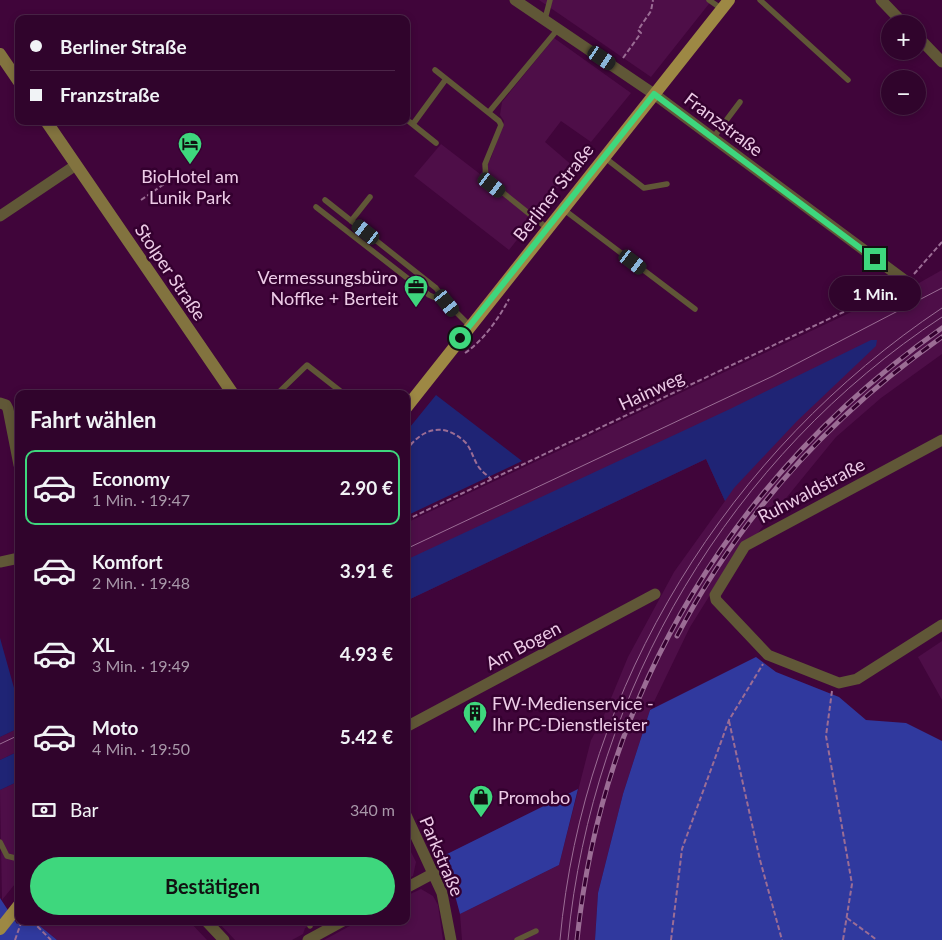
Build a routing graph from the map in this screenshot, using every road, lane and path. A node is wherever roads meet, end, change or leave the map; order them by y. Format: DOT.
graph roads {
  1 [pos="515,0"];
  2 [pos="550,0"];
  3 [pos="653,0"];
  4 [pos="709,0"];
  5 [pos="760,0"];
  6 [pos="881,0"];
  7 [pos="726,5"];
  8 [pos="895,15"];
  9 [pos="544,20"];
  10 [pos="558,28"];
  11 [pos="926,45"];
  12 [pos="0,54"];
  13 [pos="942,62"];
  14 [pos="616,68"];
  15 [pos="435,70"];
  16 [pos="15,76"];
  17 [pos="446,79"];
  18 [pos="848,80"];
  19 [pos="654,94"];
  20 [pos="740,102"];
  21 [pos="489,112"];
  22 [pos="410,122"];
  23 [pos="413,124"];
  24 [pos="49,125"];
  25 [pos="713,138"];
  26 [pos="436,143"];
  27 [pos="604,157"];
  28 [pos="76,165"];
  29 [pos="173,178"];
  30 [pos="667,184"];
  31 [pos="370,197"];
  32 [pos="141,200"];
  33 [pos="325,200"];
  34 [pos="316,207"];
  35 [pos="563,209"];
  36 [pos="0,216"];
  37 [pos="352,221"];
  38 [pos="548,228"];
  39 [pos="942,242"];
  40 [pos="906,282"];
  41 [pos="447,303"];
  42 [pos="696,309"];
  43 [pos="470,326"];
  44 [pos="230,390"];
  45 [pos="281,390"];
  46 [pos="339,390"];
  47 [pos="410,403"];
  48 [pos="9,406"];
  49 [pos="942,440"];
  50 [pos="15,441"];
  51 [pos="411,444"];
  52 [pos="492,480"];
  53 [pos="410,518"];
  54 [pos="15,559"];
  55 [pos="0,562"];
  56 [pos="656,594"];
  57 [pos="942,625"];
  58 [pos="768,655"];
  59 [pos="833,681"];
  60 [pos="729,720"];
  61 [pos="410,724"];
  62 [pos="410,823"];
  63 [pos="0,842"];
  64 [pos="15,858"];
  65 [pos="434,873"];
  66 [pos="410,886"];
  67 [pos="847,917"];
  68 [pos="15,920"];
  69 [pos="36,925"];
  70 [pos="210,925"];
  71 [pos="336,925"];
  72 [pos="0,929"];
  73 [pos="536,931"];
  74 [pos="15,940"];
  75 [pos="51,940"];
  76 [pos="224,940"];
  77 [pos="308,940"];
  78 [pos="451,940"];
  79 [pos="517,940"];
  80 [pos="671,940"];
  81 [pos="782,940"];
  82 [pos="843,940"];
  83 [pos="878,940"];
  1 -- 9 [label="street, Franzstraße"];
  2 -- 9 [label="lane"];
  3 -- 14 [label="path"];
  4 -- 7 [label="lane"];
  5 -- 18 [label="lane"];
  6 -- 8 [label="street"];
  7 -- 19 [label="main road, Berliner Straße"];
  9 -- 10 [label="street, Franzstraße"];
  10 -- 14 [label="street, Franzstraße"];
  10 -- 21 [label="lane"];
  11 -- 13 [label="street"];
  12 -- 16 [label="main road"];
  14 -- 19 [label="street, Franzstraße"];
  15 -- 17 [label="lane"];
  17 -- 21 [label="lane"];
  17 -- 23 [label="lane"];
  19 -- 25 [label="street, Franzstraße"];
  19 -- 27 [label="main road, Berliner Straße"];
  20 -- 25 [label="lane"];
  21 -- 38 [label="lane"];
  22 -- 23 [label="lane"];
  23 -- 26 [label="lane"];
  24 -- 28 [label="main road, Stolper Straße"];
  25 -- 40 [label="street, Franzstraße"];
  27 -- 30 [label="lane"];
  27 -- 35 [label="main road, Berliner Straße"];
  28 -- 36 [label="street"];
  28 -- 44 [label="main road, Stolper Straße"];
  29 -- 32 [label="path"];
  31 -- 37 [label="lane"];
  33 -- 37 [label="lane"];
  34 -- 41 [label="lane"];
  35 -- 38 [label="main road, Berliner Straße"];
  35 -- 42 [label="lane"];
  37 -- 41 [label="lane"];
  38 -- 43 [label="main road, Berliner Straße"];
  39 -- 40 [label="path"];
  40 -- 52 [label="path, Hainweg"];
  41 -- 43 [label="lane"];
  43 -- 47 [label="main road, Berliner Straße"];
  45 -- 46 [label="lane"];
  48 -- 50 [label="street"];
  49 -- 58 [label="street, Ruhwaldstraße"];
  51 -- 52 [label="path"];
  52 -- 53 [label="path, Hainweg"];
  54 -- 55 [label="street"];
  56 -- 61 [label="street, Am Bogen"];
  57 -- 59 [label="street"];
  58 -- 59 [label="street"];
  58 -- 60 [label="path"];
  59 -- 67 [label="path"];
  60 -- 80 [label="path"];
  60 -- 81 [label="path"];
  62 -- 65 [label="street, Parkstraße"];
  63 -- 64 [label="lane"];
  65 -- 66 [label="street"];
  65 -- 78 [label="street, Parkstraße"];
  67 -- 82 [label="path"];
  67 -- 83 [label="path"];
  68 -- 72 [label="main road"];
  68 -- 74 [label="path"];
  69 -- 75 [label="path"];
  70 -- 76 [label="street"];
  71 -- 77 [label="street"];
  73 -- 79 [label="lane"];
}
